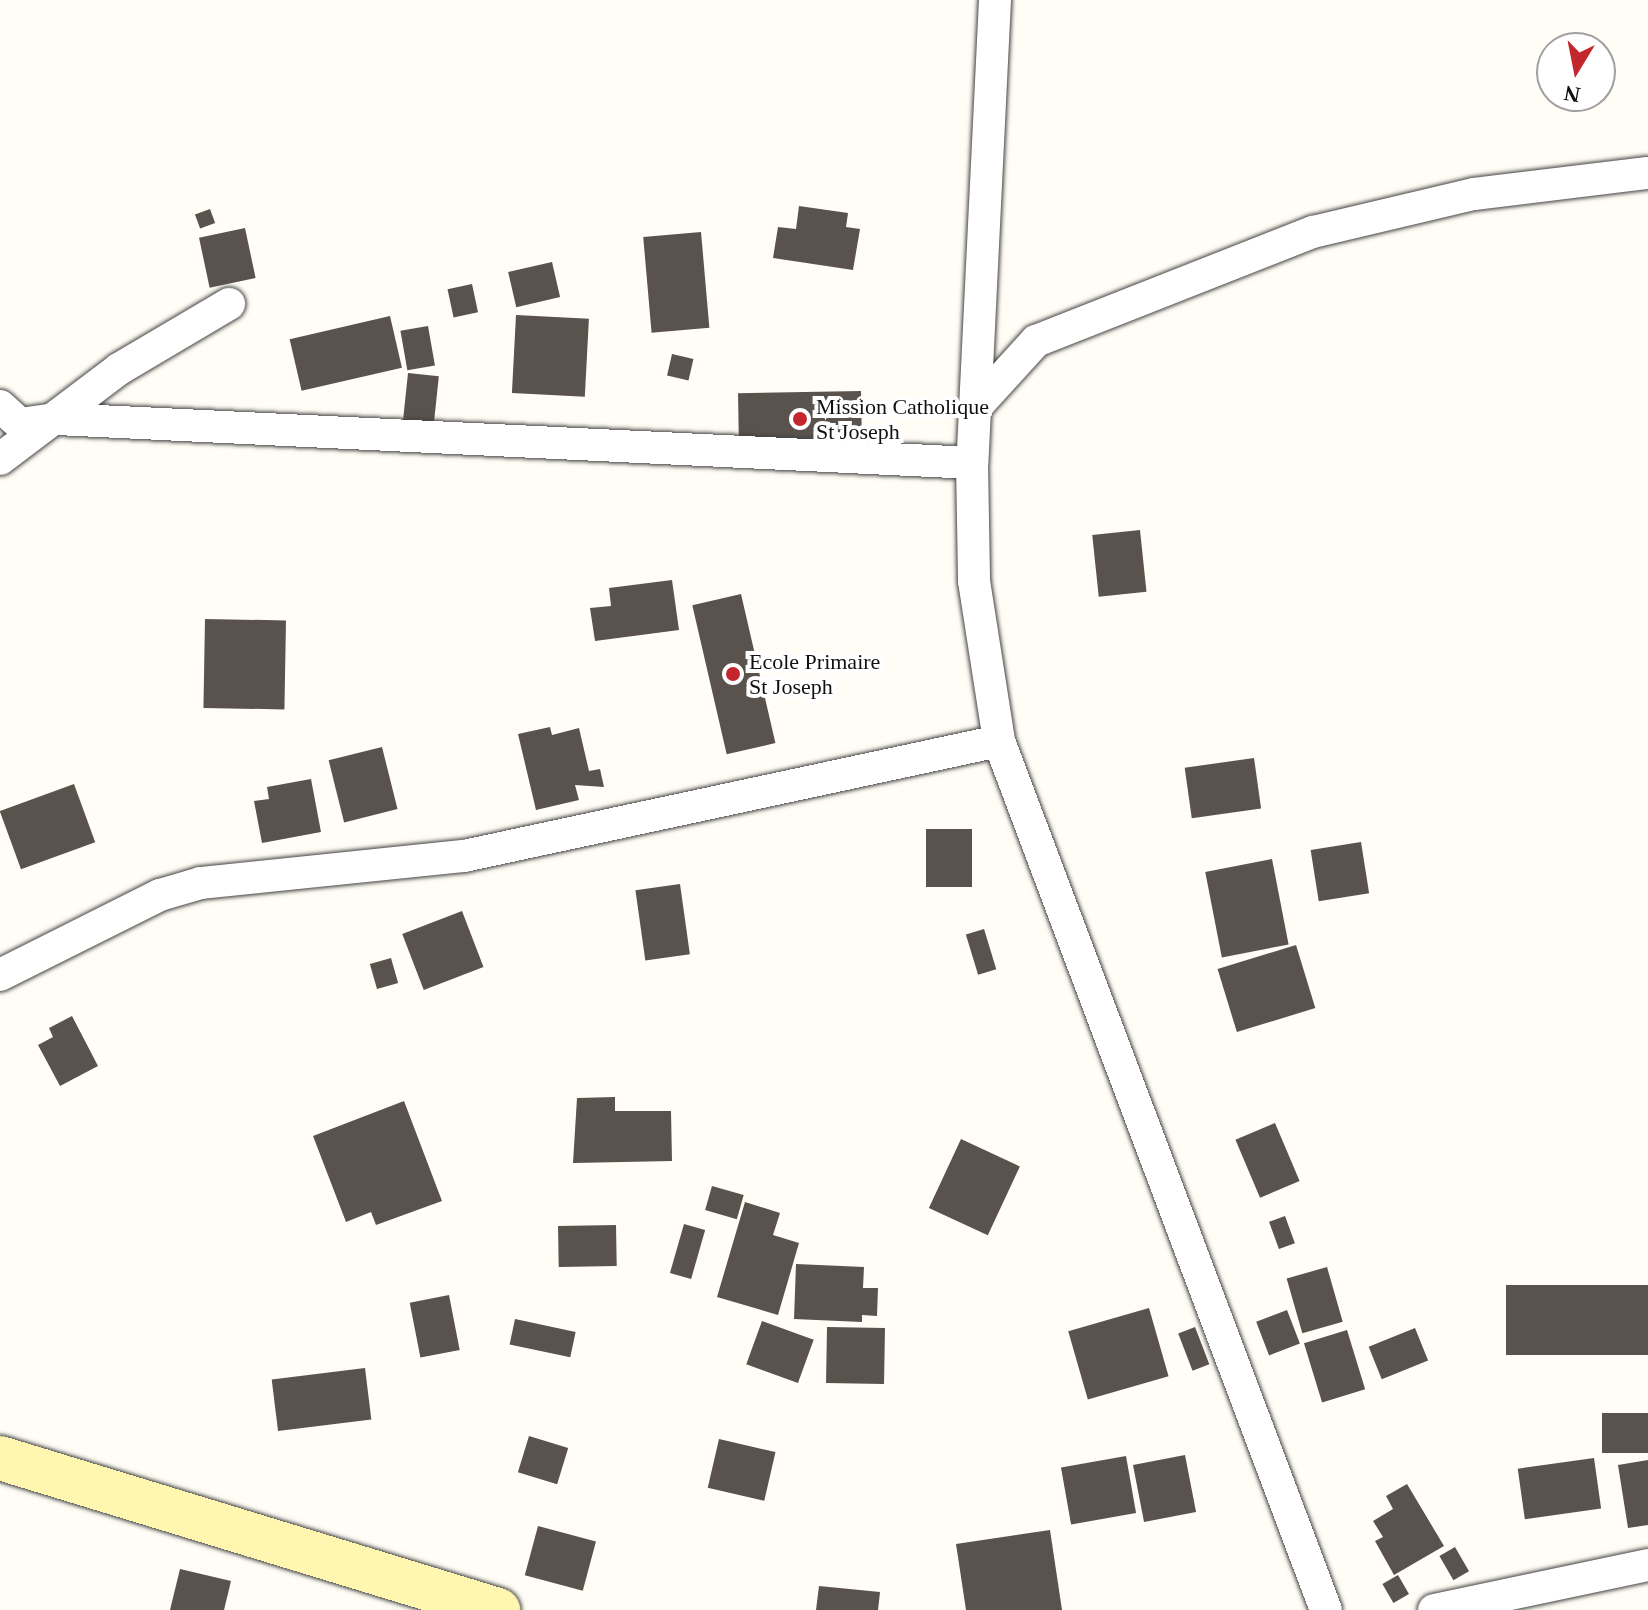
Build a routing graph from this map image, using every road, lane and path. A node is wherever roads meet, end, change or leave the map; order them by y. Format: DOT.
graph roads {
  1 [pos="995,0"];
  2 [pos="1648,173"];
  3 [pos="229,304"];
  4 [pos="0,406"];
  5 [pos="975,408"];
  6 [pos="57,419"];
  7 [pos="0,459"];
  8 [pos="972,463"];
  9 [pos="999,741"];
  10 [pos="0,975"];
  11 [pos="0,1458"];
  12 [pos="1648,1565"];
  13 [pos="498,1610"];
  14 [pos="1326,1610"];
  15 [pos="1434,1610"];
  1 -- 5 [label="street"];
  2 -- 5 [label="street"];
  3 -- 6 [label="street"];
  4 -- 6 [label="street"];
  5 -- 8 [label="street"];
  6 -- 7 [label="street"];
  6 -- 8 [label="street"];
  8 -- 9 [label="street"];
  9 -- 10 [label="street"];
  9 -- 14 [label="street"];
  11 -- 13 [label="main road"];
  12 -- 15 [label="street"];
}
